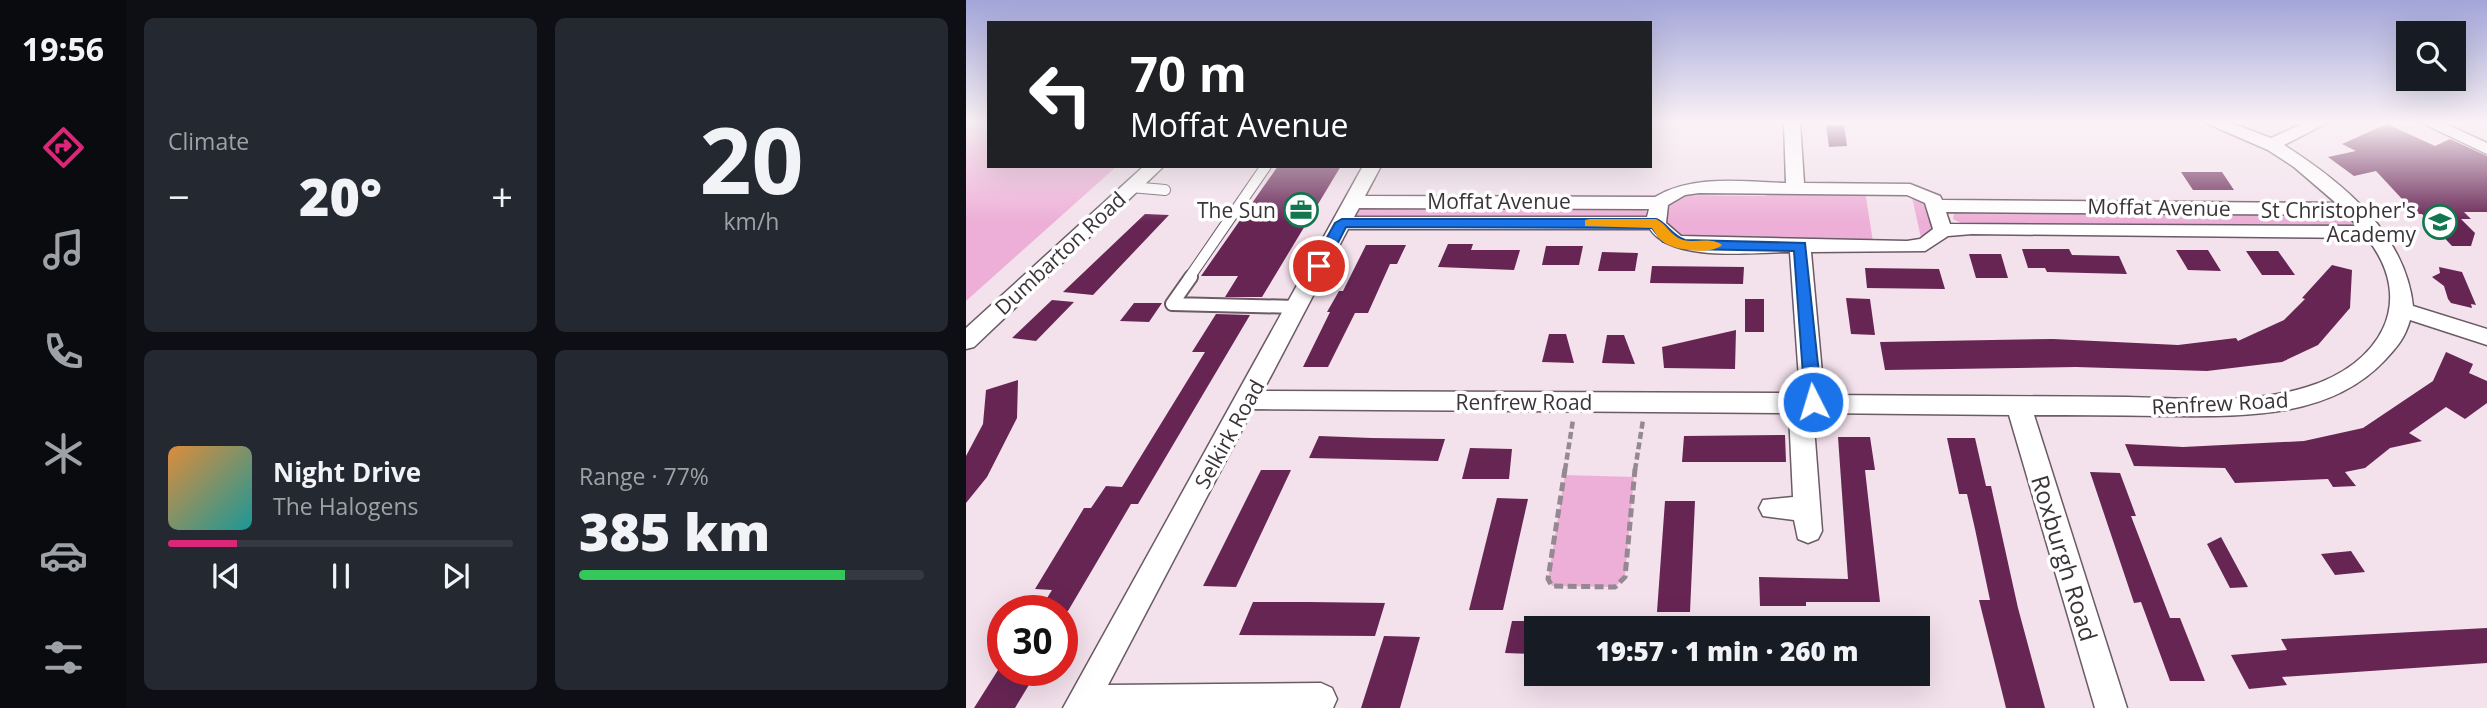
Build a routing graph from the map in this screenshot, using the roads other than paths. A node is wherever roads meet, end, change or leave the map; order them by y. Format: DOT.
graph roads {
  1 [pos="1794,156"];
  2 [pos="2290,156"];
  3 [pos="1153,168"];
  4 [pos="1265,168"];
  5 [pos="1371,168"];
  6 [pos="1131,187"];
  7 [pos="1796,187"];
  8 [pos="1165,190"];
  9 [pos="1353,202"];
  10 [pos="1659,203"];
  11 [pos="1937,206"];
  12 [pos="2355,209"];
  13 [pos="1342,223"];
  14 [pos="1656,223"];
  15 [pos="1943,231"];
  16 [pos="2374,232"];
  17 [pos="1800,246"];
  18 [pos="1297,307"];
  19 [pos="2403,310"];
  20 [pos="2487,337"];
  21 [pos="966,341"];
  22 [pos="1248,400"];
  23 [pos="1806,402"];
  24 [pos="2019,407"];
  25 [pos="1772,508"];
  26 [pos="1321,699"];
  27 [pos="1081,705"];
  28 [pos="2111,708"];
  1 -- 7 [label="street"];
  2 -- 12 [label="street"];
  3 -- 6 [label="street, Dumbarton Road"];
  4 -- 18 [label="lane"];
  5 -- 9 [label="street, Selkirk Road"];
  6 -- 8 [label="lane"];
  6 -- 21 [label="street, Dumbarton Road"];
  7 -- 10 [label="street, Moffat Avenue"];
  7 -- 11 [label="street, Moffat Avenue"];
  9 -- 10 [label="street, Moffat Avenue"];
  9 -- 13 [label="street, Selkirk Road"];
  10 -- 14 [label="street"];
  11 -- 12 [label="street, Moffat Avenue"];
  11 -- 15 [label="street"];
  12 -- 16 [label="street"];
  13 -- 14 [label="street, Moffat Avenue"];
  13 -- 18 [label="street, Selkirk Road"];
  14 -- 17 [label="street, Moffat Avenue"];
  15 -- 16 [label="street, Moffat Avenue"];
  15 -- 17 [label="street, Moffat Avenue"];
  16 -- 19 [label="street"];
  17 -- 23 [label="street"];
  18 -- 22 [label="street, Selkirk Road"];
  19 -- 20 [label="street"];
  19 -- 24 [label="street, Renfrew Road"];
  22 -- 23 [label="street, Renfrew Road"];
  22 -- 27 [label="street, Selkirk Road"];
  23 -- 24 [label="street, Renfrew Road"];
  23 -- 25 [label="street"];
  24 -- 28 [label="street, Roxburgh Road"];
  26 -- 27 [label="street, Selkirk Road"];
}
